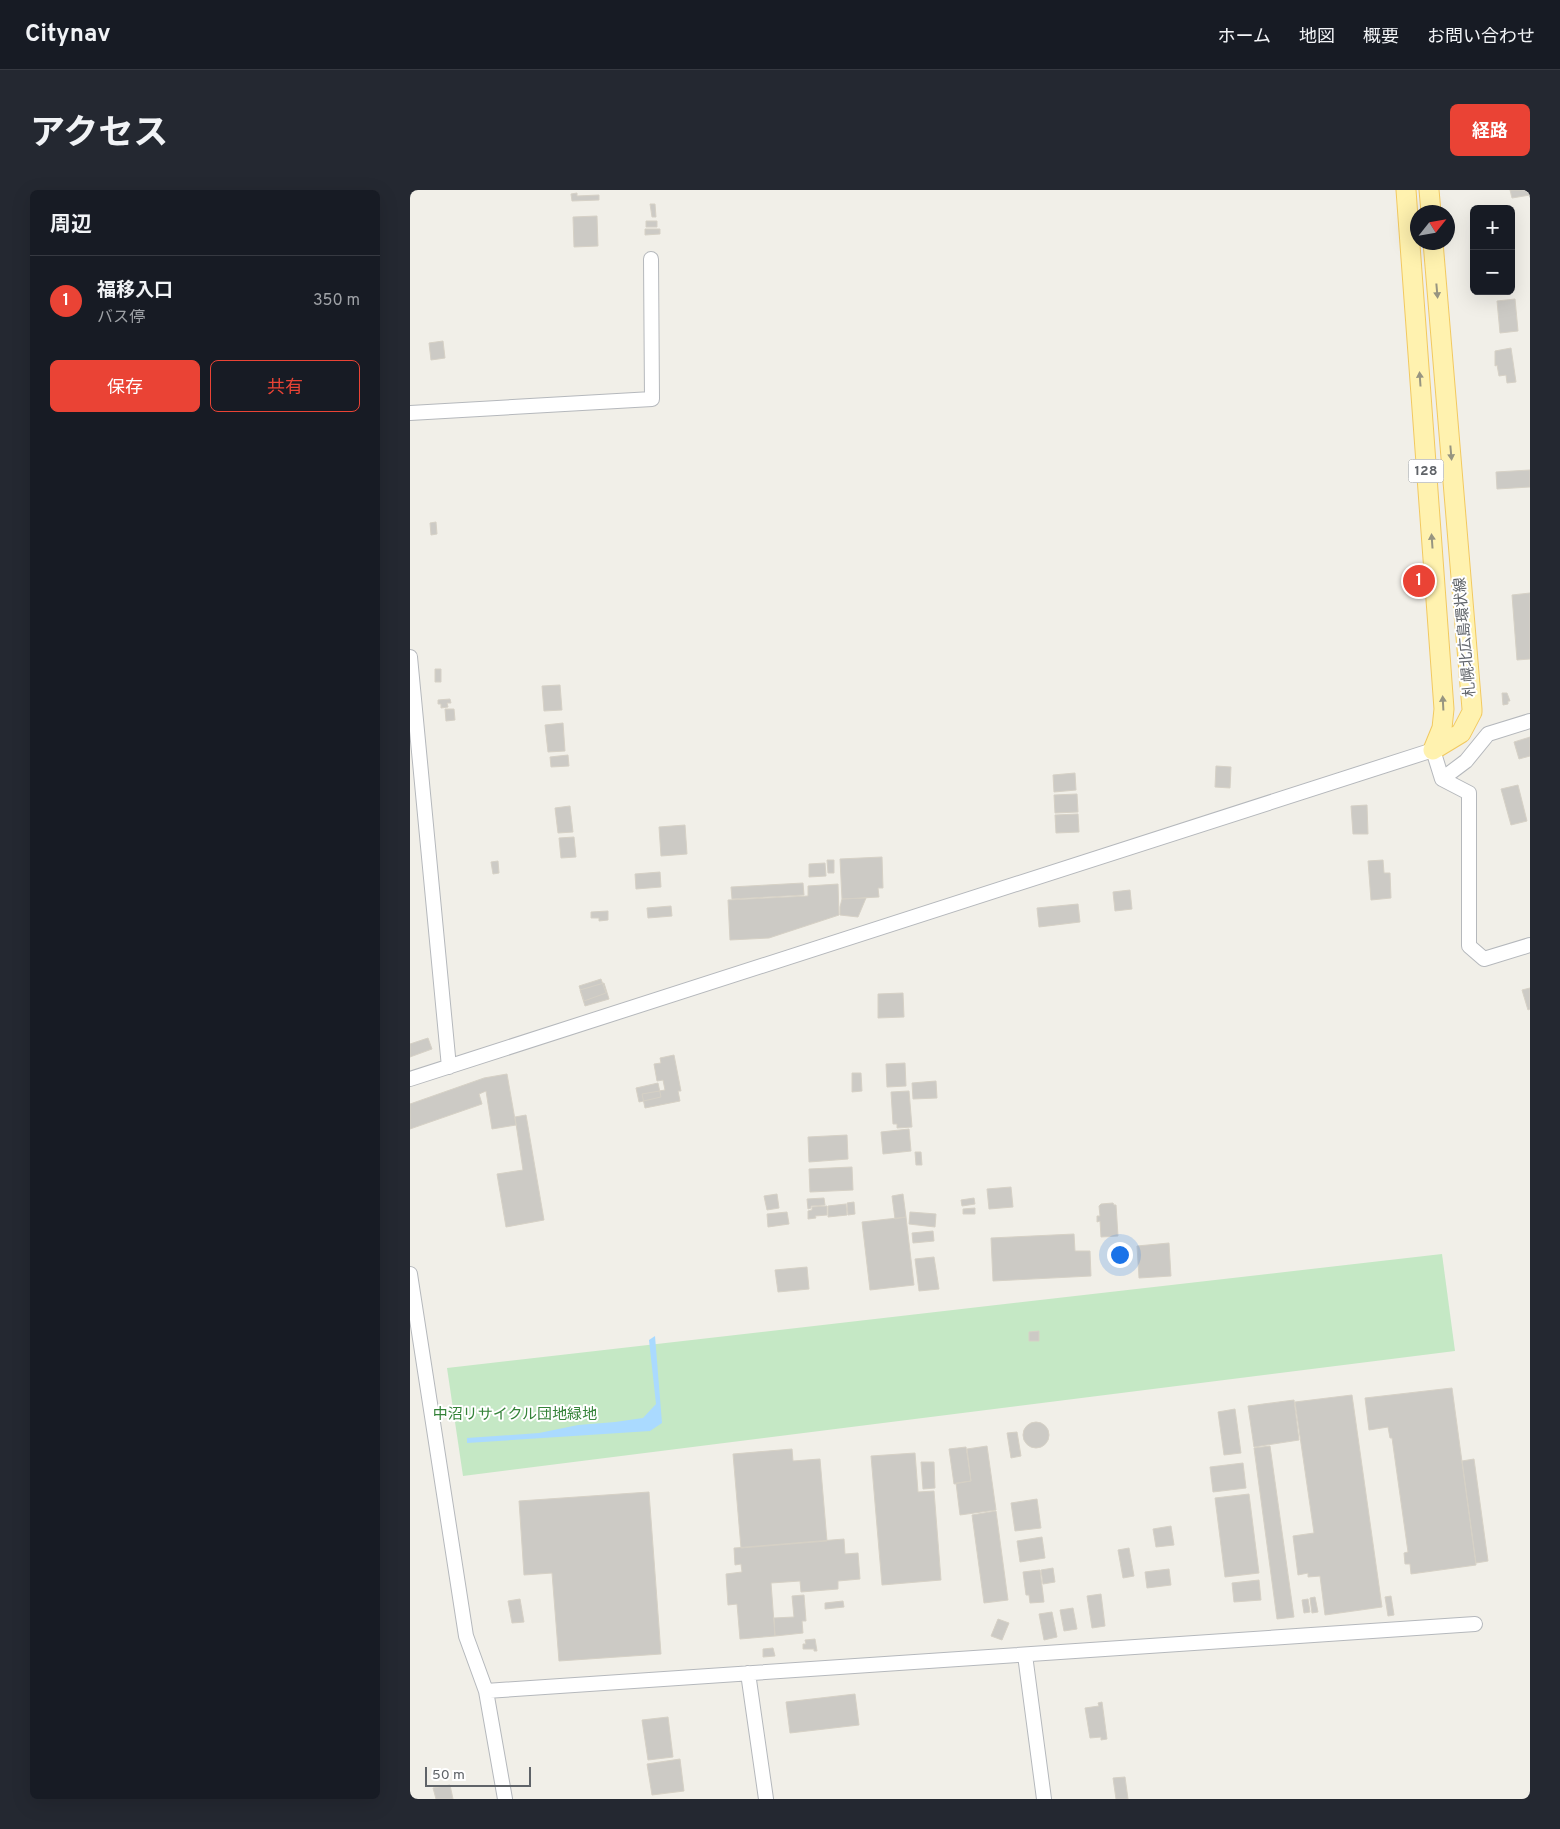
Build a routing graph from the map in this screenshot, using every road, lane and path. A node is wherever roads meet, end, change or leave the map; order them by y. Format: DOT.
graph roads {
  1 [pos="1406,190"];
  2 [pos="1429,190"];
  3 [pos="1430,205"];
  4 [pos="1434,250"];
  5 [pos="651,259"];
  6 [pos="410,413"];
  7 [pos="410,657"];
  8 [pos="1530,721"];
  9 [pos="1433,750"];
  10 [pos="1442,779"];
  11 [pos="1530,945"];
  12 [pos="449,1067"];
  13 [pos="410,1079"];
  14 [pos="410,1274"];
  15 [pos="1475,1624"];
  16 [pos="1025,1655"];
  17 [pos="748,1673"];
  18 [pos="486,1691"];
  19 [pos="505,1799"];
  20 [pos="766,1799"];
  21 [pos="1044,1799"];
  9 -- 1 [label="main road, 札幌北広島環状線 / 128, one-way"];
  2 -- 3 [label="main road"];
  4 -- 9 [label="main road, 札幌北広島環状線 / 128, one-way"];
  5 -- 6 [label="street"];
  7 -- 12 [label="street"];
  8 -- 10 [label="street"];
  9 -- 10 [label="street"];
  9 -- 12 [label="street"];
  10 -- 11 [label="street"];
  12 -- 13 [label="street"];
  14 -- 18 [label="street"];
  15 -- 16 [label="street"];
  16 -- 17 [label="street"];
  16 -- 21 [label="street"];
  17 -- 18 [label="street"];
  17 -- 20 [label="street"];
  18 -- 19 [label="street"];
}
